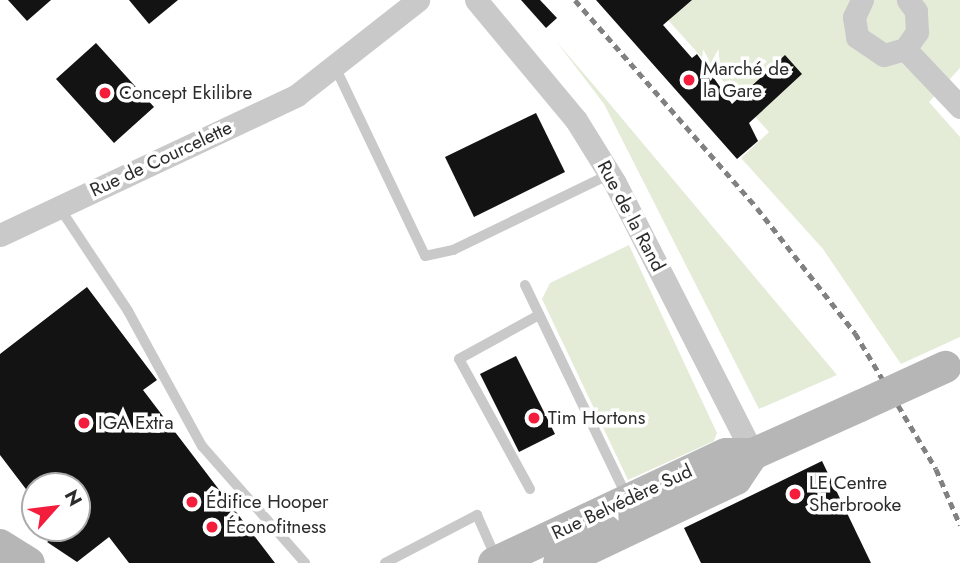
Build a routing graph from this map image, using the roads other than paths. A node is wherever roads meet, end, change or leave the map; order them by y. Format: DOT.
graph roads {
  1 [pos="418,0"];
  2 [pos="476,0"];
  3 [pos="862,0"];
  4 [pos="908,0"];
  5 [pos="905,49"];
  6 [pos="336,69"];
  7 [pos="960,107"];
  8 [pos="610,174"];
  9 [pos="59,207"];
  10 [pos="0,235"];
  11 [pos="525,285"];
  12 [pos="539,315"];
  13 [pos="952,364"];
  14 [pos="752,454"];
  15 [pos="530,489"];
  16 [pos="628,499"];
  17 [pos="0,545"];
  18 [pos="496,562"];
  19 [pos="29,563"];
  20 [pos="305,563"];
  21 [pos="385,563"];
  22 [pos="559,563"];
  1 -- 6 [label="street, Rue de Courcelette"];
  2 -- 8 [label="street, Rue de la Rand"];
  3 -- 5 [label="street"];
  4 -- 5 [label="street"];
  5 -- 7 [label="street"];
  6 -- 8 [label="lane"];
  6 -- 9 [label="street, Rue de Courcelette"];
  8 -- 14 [label="street, Rue de la Rand"];
  9 -- 10 [label="street, Rue de Courcelette"];
  9 -- 20 [label="lane"];
  11 -- 12 [label="lane"];
  12 -- 15 [label="lane"];
  12 -- 16 [label="lane"];
  13 -- 14 [label="main road, Rue Belvédère Sud, bridge"];
  14 -- 16 [label="main road, Rue Belvédère Sud"];
  14 -- 22 [label="main road, Rue Belvédère Sud"];
  16 -- 18 [label="main road, Rue Belvédère Sud"];
  17 -- 19 [label="main road"];
  18 -- 21 [label="lane"];
}
